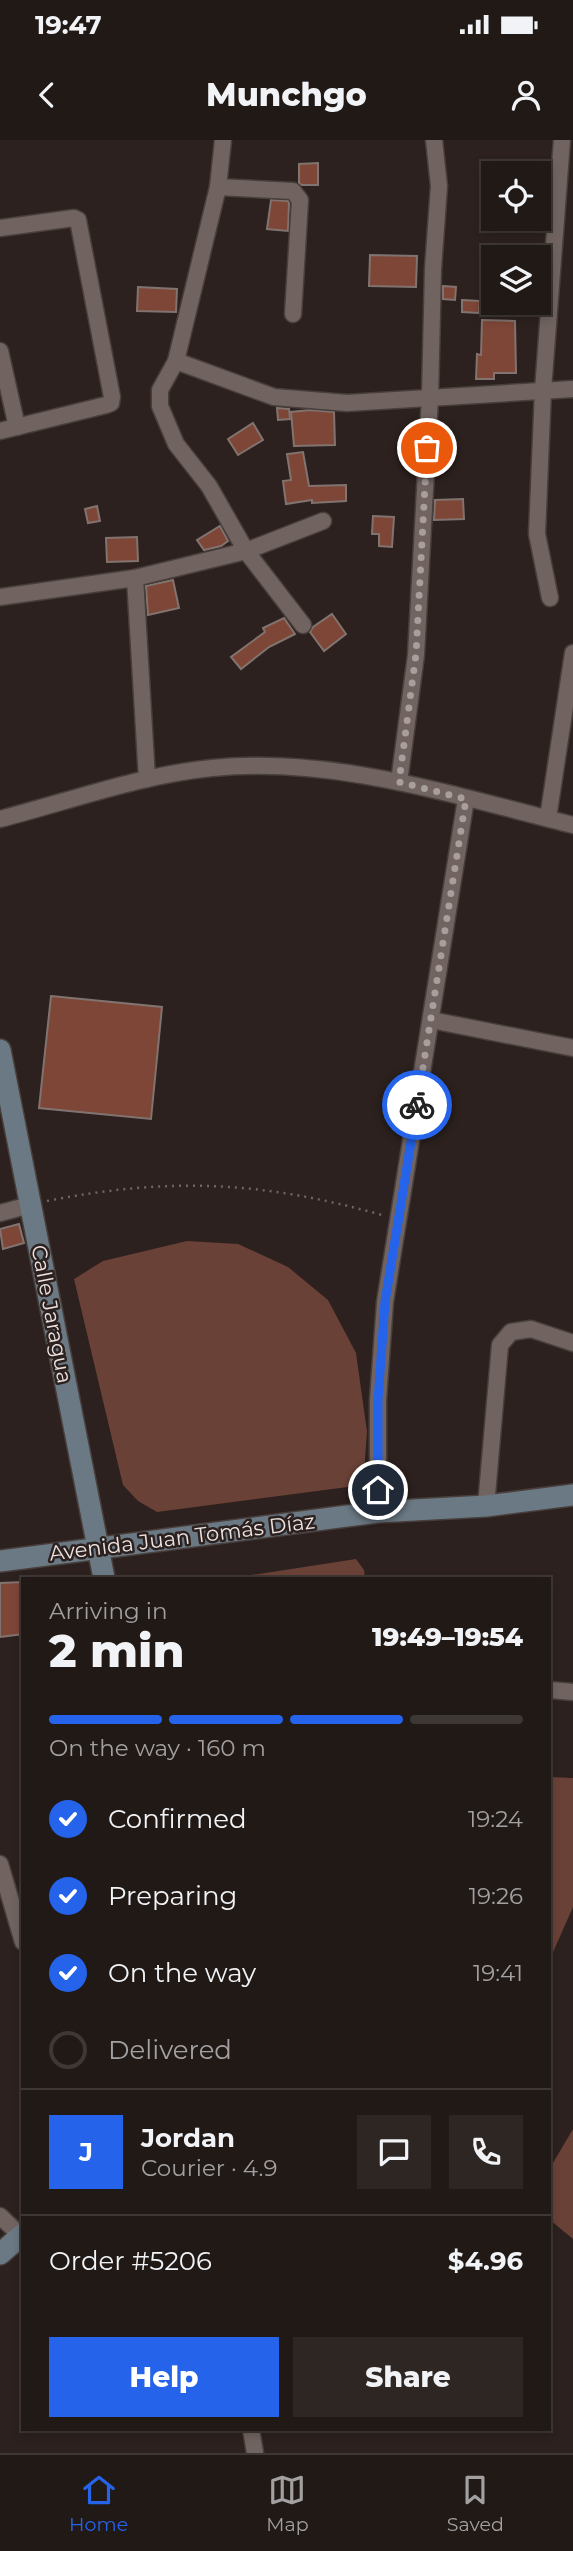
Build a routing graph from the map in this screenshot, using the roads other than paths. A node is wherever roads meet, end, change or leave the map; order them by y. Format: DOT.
graph roads {
  1 [pos="223,140"];
  2 [pos="434,140"];
  3 [pos="562,140"];
  4 [pos="218,187"];
  5 [pos="0,229"];
  6 [pos="293,314"];
  7 [pos="0,352"];
  8 [pos="176,361"];
  9 [pos="573,389"];
  10 [pos="543,390"];
  11 [pos="430,397"];
  12 [pos="17,427"];
  13 [pos="0,431"];
  14 [pos="323,521"];
  15 [pos="246,551"];
  16 [pos="135,578"];
  17 [pos="0,597"];
  18 [pos="550,597"];
  19 [pos="303,625"];
  20 [pos="573,653"];
  21 [pos="147,779"];
  22 [pos="399,782"];
  23 [pos="466,799"];
  24 [pos="548,818"];
  25 [pos="0,819"];
  26 [pos="573,825"];
  27 [pos="431,1020"];
  28 [pos="573,1048"];
  29 [pos="0,1050"];
  30 [pos="30,1205"];
  31 [pos="0,1213"];
  32 [pos="573,1343"];
  33 [pos="573,1496"];
  34 [pos="486,1506"];
  35 [pos="378,1512"];
  36 [pos="99,1548"];
  37 [pos="0,1561"];
  38 [pos="104,1577"];
  39 [pos="551,1690"];
  40 [pos="573,1692"];
  41 [pos="0,1864"];
  42 [pos="3,1886"];
  43 [pos="21,1936"];
  44 [pos="0,2216"];
  45 [pos="21,2234"];
  46 [pos="21,2236"];
  47 [pos="0,2254"];
  48 [pos="251,2431"];
  49 [pos="255,2453"];
  1 -- 4 [label="street"];
  2 -- 11 [label="street"];
  3 -- 10 [label="street"];
  4 -- 6 [label="street"];
  4 -- 8 [label="street"];
  5 -- 12 [label="street"];
  7 -- 12 [label="street"];
  8 -- 11 [label="street"];
  8 -- 15 [label="street"];
  9 -- 10 [label="street"];
  10 -- 11 [label="street"];
  10 -- 18 [label="street"];
  11 -- 22 [label="street"];
  12 -- 13 [label="street"];
  14 -- 15 [label="street"];
  15 -- 16 [label="street"];
  15 -- 19 [label="street"];
  16 -- 17 [label="street"];
  16 -- 21 [label="street"];
  20 -- 24 [label="street"];
  21 -- 22 [label="street"];
  21 -- 25 [label="street"];
  22 -- 23 [label="street"];
  23 -- 24 [label="street"];
  23 -- 27 [label="street"];
  24 -- 26 [label="street"];
  27 -- 28 [label="street"];
  27 -- 35 [label="street"];
  29 -- 30 [label="street, Calle Jaragua"];
  30 -- 31 [label="street"];
  30 -- 36 [label="street, Calle Jaragua"];
  32 -- 34 [label="street"];
  33 -- 34 [label="street, Avenida Juan Tomás Díaz"];
  34 -- 35 [label="street, Avenida Juan Tomás Díaz"];
  35 -- 36 [label="street, Avenida Juan Tomás Díaz"];
  36 -- 37 [label="street, Avenida Juan Tomás Díaz"];
  36 -- 38 [label="street, Calle Jaragua"];
  39 -- 40 [label="street"];
  41 -- 42 [label="street"];
  42 -- 43 [label="street"];
  44 -- 45 [label="street"];
  46 -- 47 [label="street"];
  48 -- 49 [label="street"];
}
